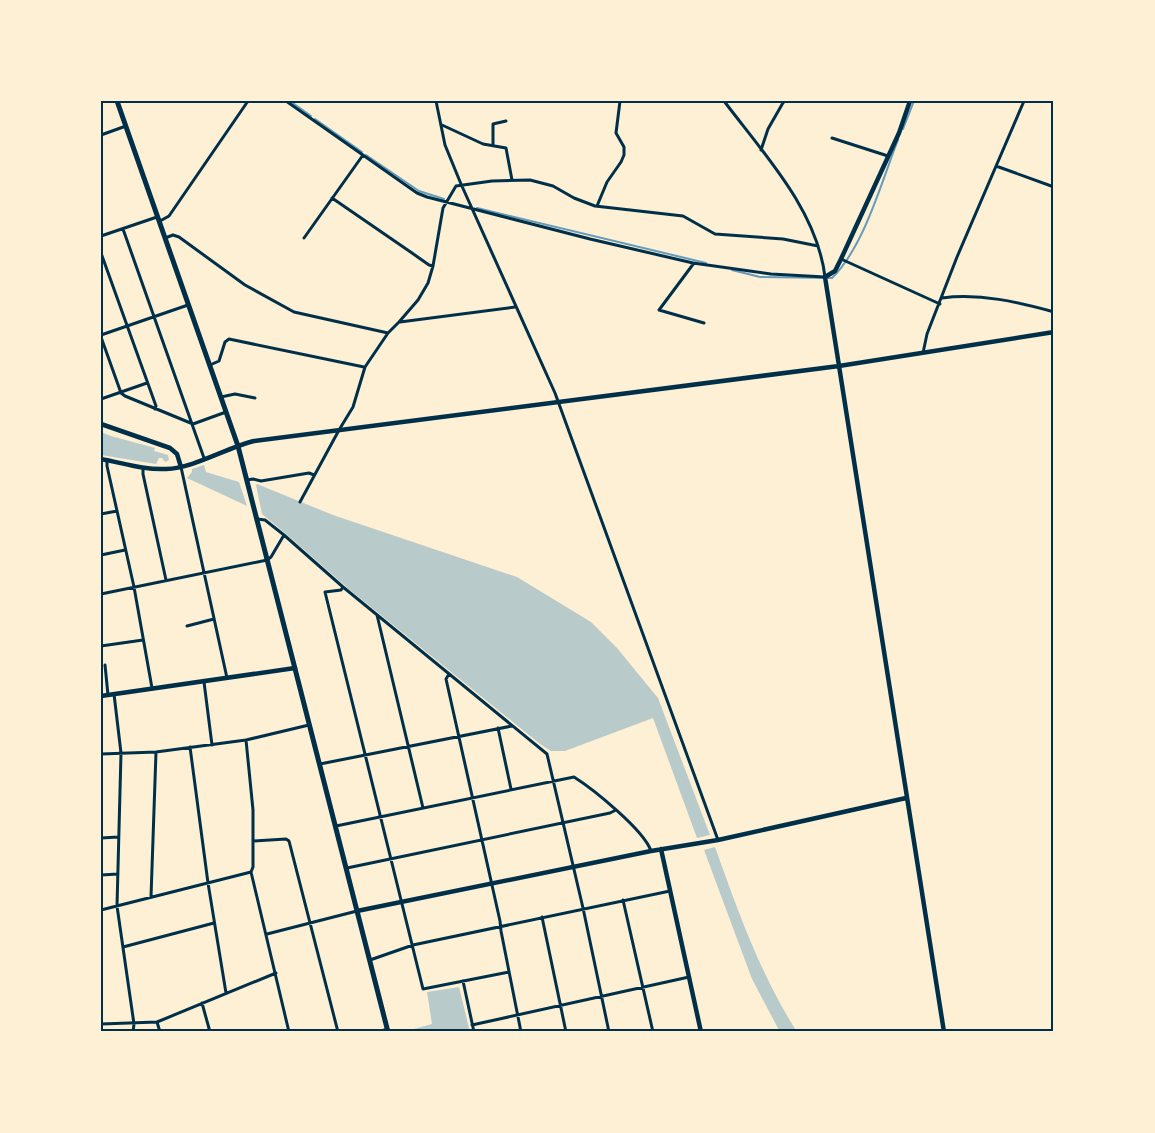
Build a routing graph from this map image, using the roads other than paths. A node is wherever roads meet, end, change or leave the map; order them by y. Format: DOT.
graph roads {
  1 [pos="117,101"];
  2 [pos="248,101"];
  3 [pos="286,101"];
  4 [pos="436,101"];
  5 [pos="620,101"];
  6 [pos="724,101"];
  7 [pos="777,101"];
  8 [pos="910,101"];
  9 [pos="1024,101"];
  10 [pos="784,102"];
  11 [pos="506,121"];
  12 [pos="442,125"];
  13 [pos="126,126"];
  14 [pos="101,135"];
  15 [pos="832,138"];
  16 [pos="493,145"];
  17 [pos="761,150"];
  18 [pos="363,155"];
  19 [pos="888,156"];
  20 [pos="996,166"];
  21 [pos="512,180"];
  22 [pos="461,184"];
  23 [pos="1054,187"];
  24 [pos="332,198"];
  25 [pos="446,203"];
  26 [pos="597,206"];
  27 [pos="472,209"];
  28 [pos="158,219"];
  29 [pos="123,229"];
  30 [pos="101,236"];
  31 [pos="165,238"];
  32 [pos="304,238"];
  33 [pos="818,246"];
  34 [pos="101,253"];
  35 [pos="841,259"];
  36 [pos="694,263"];
  37 [pos="433,266"];
  38 [pos="825,277"];
  39 [pos="942,298"];
  40 [pos="940,304"];
  41 [pos="188,305"];
  42 [pos="516,307"];
  43 [pos="1054,312"];
  44 [pos="154,317"];
  45 [pos="399,322"];
  46 [pos="704,323"];
  47 [pos="127,326"];
  48 [pos="1054,332"];
  49 [pos="388,333"];
  50 [pos="101,336"];
  51 [pos="923,353"];
  52 [pos="210,366"];
  53 [pos="839,366"];
  54 [pos="365,367"];
  55 [pos="147,383"];
  56 [pos="121,393"];
  57 [pos="221,398"];
  58 [pos="255,398"];
  59 [pos="101,400"];
  60 [pos="558,402"];
  61 [pos="155,409"];
  62 [pos="226,412"];
  63 [pos="101,424"];
  64 [pos="192,424"];
  65 [pos="339,430"];
  66 [pos="238,446"];
  67 [pos="204,458"];
  68 [pos="104,460"];
  69 [pos="181,467"];
  70 [pos="143,468"];
  71 [pos="314,475"];
  72 [pos="247,480"];
  73 [pos="300,502"];
  74 [pos="117,511"];
  75 [pos="101,514"];
  76 [pos="256,519"];
  77 [pos="284,535"];
  78 [pos="125,550"];
  79 [pos="101,555"];
  80 [pos="267,560"];
  81 [pos="204,573"];
  82 [pos="166,580"];
  83 [pos="134,587"];
  84 [pos="343,587"];
  85 [pos="101,594"];
  86 [pos="377,614"];
  87 [pos="214,618"];
  88 [pos="187,626"];
  89 [pos="143,640"];
  90 [pos="101,646"];
  91 [pos="105,666"];
  92 [pos="295,668"];
  93 [pos="449,674"];
  94 [pos="227,678"];
  95 [pos="204,682"];
  96 [pos="152,688"];
  97 [pos="114,694"];
  98 [pos="108,695"];
  99 [pos="101,696"];
  100 [pos="309,725"];
  101 [pos="512,726"];
  102 [pos="498,728"];
  103 [pos="459,736"];
  104 [pos="246,740"];
  105 [pos="212,744"];
  106 [pos="408,746"];
  107 [pos="190,747"];
  108 [pos="156,752"];
  109 [pos="121,753"];
  110 [pos="101,754"];
  111 [pos="365,755"];
  112 [pos="319,764"];
  113 [pos="553,780"];
  114 [pos="511,789"];
  115 [pos="472,797"];
  116 [pos="906,798"];
  117 [pos="423,808"];
  118 [pos="616,810"];
  119 [pos="380,817"];
  120 [pos="563,823"];
  121 [pos="335,826"];
  122 [pos="118,837"];
  123 [pos="101,838"];
  124 [pos="482,840"];
  125 [pos="718,840"];
  126 [pos="253,841"];
  127 [pos="661,849"];
  128 [pos="651,851"];
  129 [pos="391,858"];
  130 [pos="574,866"];
  131 [pos="346,868"];
  132 [pos="251,872"];
  133 [pos="118,874"];
  134 [pos="101,875"];
  135 [pos="208,883"];
  136 [pos="491,883"];
  137 [pos="671,891"];
  138 [pos="151,897"];
  139 [pos="623,900"];
  140 [pos="402,902"];
  141 [pos="117,906"];
  142 [pos="583,908"];
  143 [pos="101,910"];
  144 [pos="357,911"];
  145 [pos="542,917"];
  146 [pos="214,923"];
  147 [pos="310,924"];
  148 [pos="500,926"];
  149 [pos="266,934"];
  150 [pos="413,945"];
  151 [pos="123,947"];
  152 [pos="369,960"];
  153 [pos="509,972"];
  154 [pos="276,973"];
  155 [pos="689,977"];
  156 [pos="463,981"];
  157 [pos="642,987"];
  158 [pos="226,993"];
  159 [pos="601,997"];
  160 [pos="202,1003"];
  161 [pos="560,1006"];
  162 [pos="518,1015"];
  163 [pos="157,1022"];
  164 [pos="101,1024"];
  165 [pos="134,1024"];
  166 [pos="472,1025"];
  167 [pos="387,1030"];
  168 [pos="134,1032"];
  169 [pos="160,1032"];
  170 [pos="210,1032"];
  171 [pos="289,1032"];
  172 [pos="338,1032"];
  173 [pos="379,1032"];
  174 [pos="474,1032"];
  175 [pos="521,1032"];
  176 [pos="566,1032"];
  177 [pos="609,1032"];
  178 [pos="653,1032"];
  179 [pos="701,1032"];
  180 [pos="944,1032"];
  1 -- 13 [label="main road"];
  2 -- 28 [label="street"];
  3 -- 18 [label="street"];
  4 -- 12 [label="street"];
  5 -- 26 [label="street"];
  6 -- 17 [label="street"];
  7 -- 10 [label="street"];
  8 -- 19 [label="street"];
  9 -- 20 [label="street"];
  10 -- 17 [label="street"];
  11 -- 16 [label="street"];
  12 -- 16 [label="street"];
  12 -- 22 [label="street"];
  13 -- 14 [label="street"];
  13 -- 28 [label="main road"];
  15 -- 19 [label="street"];
  16 -- 21 [label="street"];
  17 -- 33 [label="street"];
  18 -- 24 [label="street"];
  18 -- 25 [label="street"];
  19 -- 35 [label="street"];
  20 -- 23 [label="street"];
  20 -- 39 [label="street"];
  21 -- 22 [label="street"];
  21 -- 26 [label="street"];
  22 -- 25 [label="street"];
  22 -- 27 [label="street"];
  24 -- 32 [label="street"];
  24 -- 37 [label="street"];
  25 -- 27 [label="street"];
  25 -- 37 [label="street"];
  26 -- 33 [label="street"];
  27 -- 36 [label="street"];
  27 -- 42 [label="street"];
  28 -- 29 [label="street"];
  28 -- 31 [label="main road"];
  29 -- 30 [label="street"];
  29 -- 44 [label="street"];
  31 -- 41 [label="main road"];
  31 -- 49 [label="street"];
  33 -- 38 [label="street"];
  34 -- 47 [label="street"];
  35 -- 38 [label="street"];
  35 -- 40 [label="street"];
  36 -- 38 [label="street"];
  36 -- 46 [label="street"];
  37 -- 45 [label="street"];
  38 -- 53 [label="street"];
  39 -- 40 [label="street"];
  39 -- 43 [label="street"];
  40 -- 51 [label="street"];
  41 -- 44 [label="street"];
  41 -- 52 [label="main road"];
  42 -- 45 [label="street"];
  42 -- 60 [label="street"];
  44 -- 47 [label="street"];
  44 -- 64 [label="street"];
  45 -- 49 [label="street"];
  47 -- 50 [label="street"];
  47 -- 55 [label="street"];
  48 -- 51 [label="street"];
  49 -- 54 [label="street"];
  50 -- 56 [label="street"];
  51 -- 53 [label="street"];
  52 -- 54 [label="street"];
  52 -- 57 [label="main road"];
  53 -- 60 [label="street"];
  53 -- 116 [label="street"];
  54 -- 65 [label="street"];
  55 -- 56 [label="street"];
  55 -- 61 [label="street"];
  56 -- 59 [label="street"];
  56 -- 61 [label="street"];
  57 -- 58 [label="street"];
  57 -- 62 [label="main road"];
  60 -- 65 [label="street"];
  60 -- 125 [label="street"];
  61 -- 64 [label="street"];
  62 -- 64 [label="street"];
  62 -- 66 [label="main road"];
  63 -- 69 [label="street"];
  64 -- 67 [label="street"];
  65 -- 66 [label="street"];
  65 -- 71 [label="street"];
  66 -- 67 [label="street"];
  66 -- 72 [label="main road"];
  67 -- 69 [label="street"];
  68 -- 70 [label="street"];
  68 -- 74 [label="street"];
  69 -- 70 [label="street"];
  69 -- 81 [label="street"];
  70 -- 82 [label="street"];
  71 -- 72 [label="street"];
  71 -- 73 [label="street"];
  72 -- 76 [label="main road"];
  74 -- 75 [label="street"];
  74 -- 78 [label="street"];
  76 -- 77 [label="street"];
  76 -- 80 [label="main road"];
  77 -- 80 [label="street"];
  77 -- 84 [label="street"];
  78 -- 79 [label="street"];
  78 -- 83 [label="street"];
  80 -- 81 [label="street"];
  80 -- 92 [label="main road"];
  81 -- 82 [label="street"];
  81 -- 87 [label="street"];
  82 -- 83 [label="street"];
  83 -- 85 [label="street"];
  83 -- 89 [label="street"];
  84 -- 86 [label="street"];
  84 -- 111 [label="street"];
  86 -- 93 [label="street"];
  86 -- 106 [label="street"];
  87 -- 88 [label="street"];
  87 -- 94 [label="street"];
  89 -- 90 [label="street"];
  89 -- 96 [label="street"];
  91 -- 98 [label="street"];
  92 -- 94 [label="street"];
  92 -- 100 [label="main road"];
  93 -- 101 [label="street"];
  93 -- 103 [label="street"];
  94 -- 95 [label="street"];
  95 -- 96 [label="street"];
  95 -- 105 [label="street"];
  96 -- 97 [label="street"];
  97 -- 98 [label="street"];
  97 -- 109 [label="street"];
  98 -- 99 [label="street"];
  100 -- 104 [label="street"];
  100 -- 112 [label="main road"];
  101 -- 102 [label="street"];
  101 -- 113 [label="street"];
  102 -- 103 [label="street"];
  102 -- 114 [label="street"];
  103 -- 106 [label="street"];
  103 -- 115 [label="street"];
  104 -- 105 [label="street"];
  104 -- 126 [label="street"];
  105 -- 107 [label="street"];
  106 -- 111 [label="street"];
  106 -- 117 [label="street"];
  107 -- 108 [label="street"];
  107 -- 135 [label="street"];
  108 -- 109 [label="street"];
  108 -- 138 [label="street"];
  109 -- 110 [label="street"];
  109 -- 122 [label="street"];
  111 -- 112 [label="street"];
  111 -- 119 [label="street"];
  112 -- 121 [label="main road"];
  113 -- 114 [label="street"];
  113 -- 118 [label="street"];
  113 -- 120 [label="street"];
  114 -- 115 [label="street"];
  115 -- 117 [label="street"];
  115 -- 124 [label="street"];
  116 -- 125 [label="street"];
  116 -- 180 [label="street"];
  117 -- 119 [label="street"];
  118 -- 120 [label="street"];
  118 -- 128 [label="street"];
  119 -- 121 [label="street"];
  119 -- 129 [label="street"];
  120 -- 124 [label="street"];
  120 -- 130 [label="street"];
  121 -- 131 [label="main road"];
  122 -- 123 [label="street"];
  122 -- 133 [label="street"];
  124 -- 129 [label="street"];
  124 -- 136 [label="street"];
  125 -- 127 [label="street"];
  126 -- 132 [label="street"];
  126 -- 147 [label="street"];
  127 -- 128 [label="street"];
  127 -- 137 [label="street"];
  128 -- 130 [label="street"];
  129 -- 131 [label="street"];
  129 -- 140 [label="street"];
  130 -- 136 [label="street"];
  130 -- 142 [label="street"];
  131 -- 144 [label="main road"];
  132 -- 135 [label="street"];
  132 -- 149 [label="street"];
  133 -- 134 [label="street"];
  133 -- 141 [label="street"];
  135 -- 138 [label="street"];
  135 -- 146 [label="street"];
  136 -- 140 [label="street"];
  136 -- 148 [label="street"];
  137 -- 139 [label="street"];
  137 -- 155 [label="street"];
  138 -- 141 [label="street"];
  139 -- 142 [label="street"];
  139 -- 157 [label="street"];
  140 -- 144 [label="street"];
  140 -- 150 [label="street"];
  141 -- 143 [label="street"];
  141 -- 151 [label="street"];
  142 -- 145 [label="street"];
  142 -- 159 [label="street"];
  144 -- 147 [label="street"];
  144 -- 152 [label="main road"];
  145 -- 148 [label="street"];
  145 -- 161 [label="street"];
  146 -- 151 [label="street"];
  146 -- 158 [label="street"];
  147 -- 149 [label="street"];
  147 -- 172 [label="street"];
  148 -- 150 [label="street"];
  148 -- 153 [label="street"];
  149 -- 154 [label="street"];
  150 -- 152 [label="street"];
  150 -- 156 [label="street"];
  151 -- 165 [label="street"];
  152 -- 167 [label="main road"];
  153 -- 156 [label="street"];
  153 -- 162 [label="street"];
  154 -- 158 [label="street"];
  154 -- 171 [label="street"];
  155 -- 157 [label="street"];
  155 -- 179 [label="street"];
  156 -- 166 [label="street"];
  157 -- 159 [label="street"];
  157 -- 178 [label="street"];
  158 -- 160 [label="street"];
  159 -- 161 [label="street"];
  159 -- 177 [label="street"];
  160 -- 163 [label="street"];
  160 -- 170 [label="street"];
  161 -- 162 [label="street"];
  161 -- 176 [label="street"];
  162 -- 166 [label="street"];
  162 -- 175 [label="street"];
  163 -- 165 [label="street"];
  163 -- 169 [label="street"];
  164 -- 165 [label="street"];
  165 -- 168 [label="street"];
  166 -- 174 [label="street"];
  167 -- 173 [label="street"];
}
